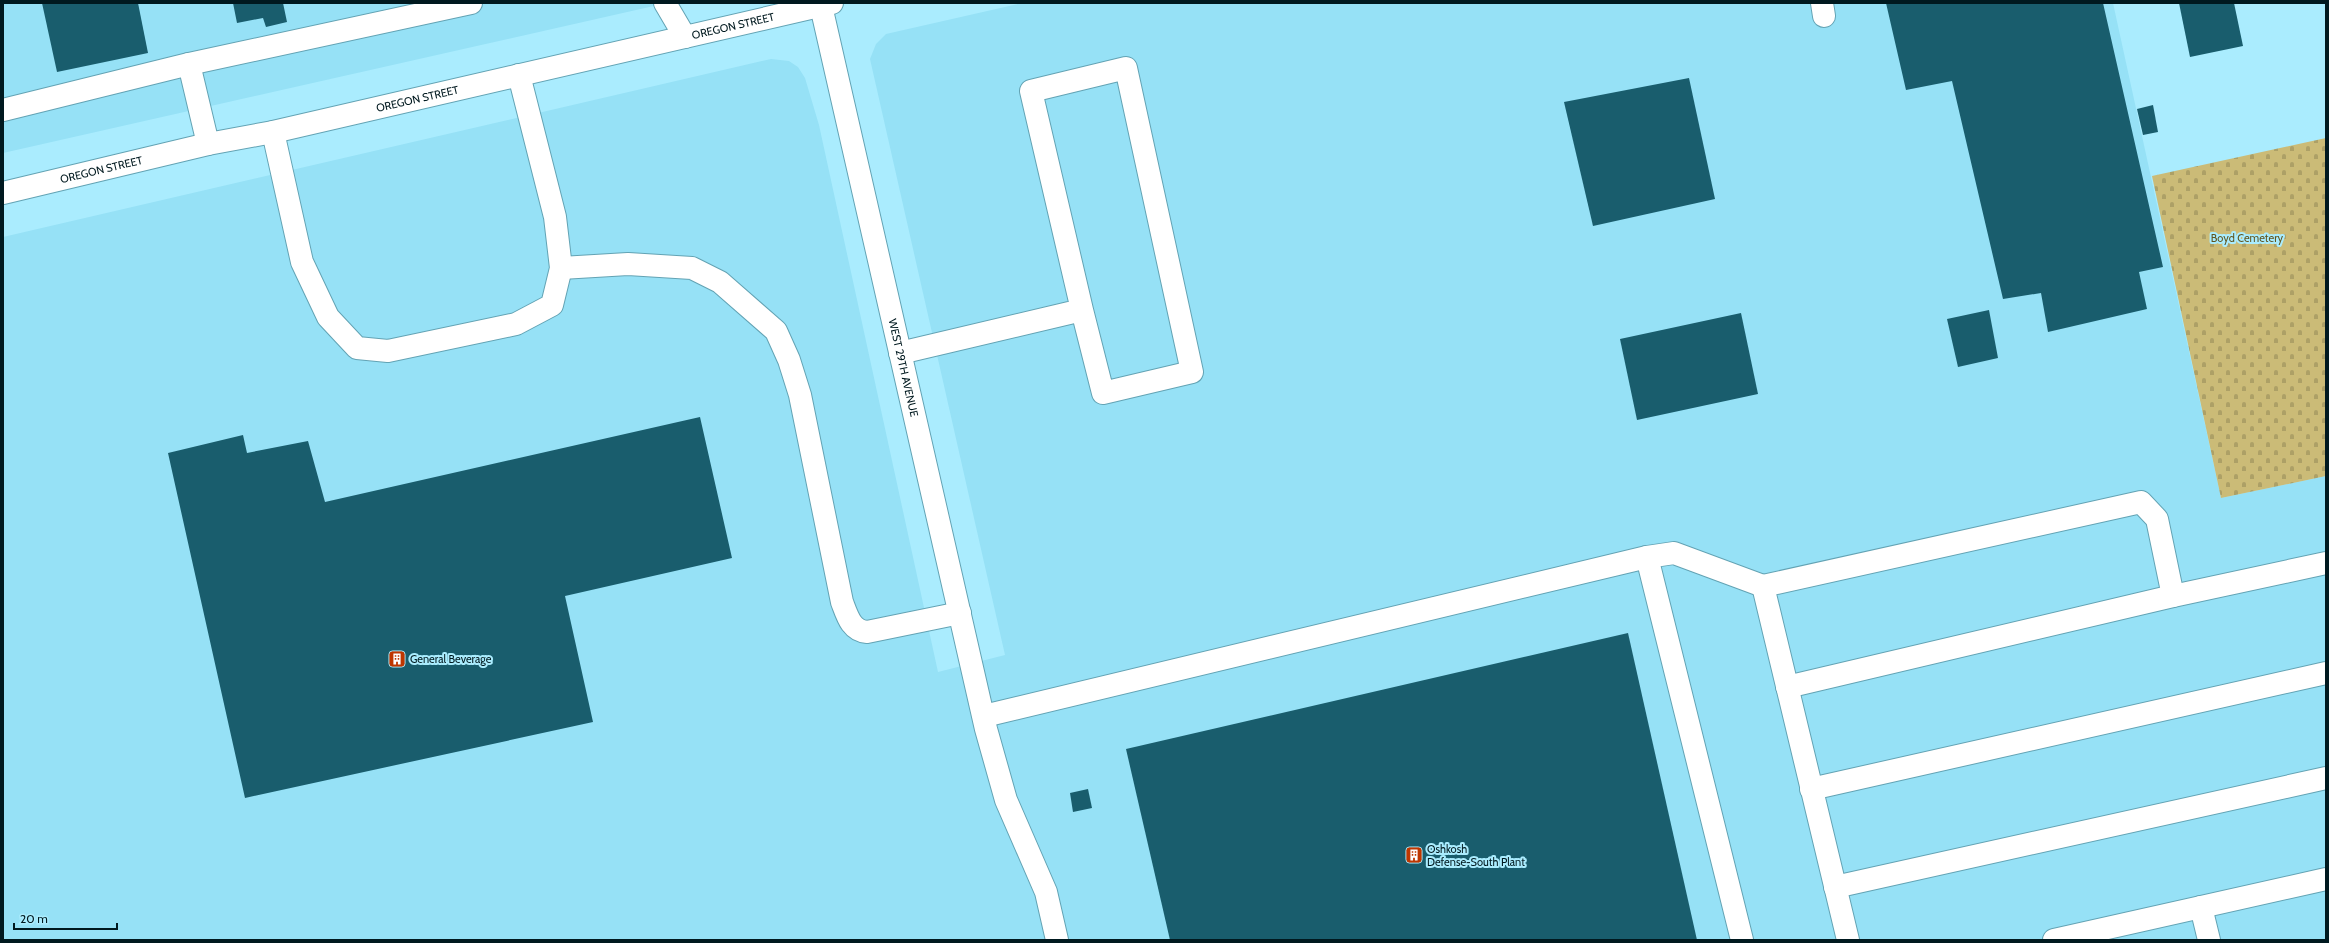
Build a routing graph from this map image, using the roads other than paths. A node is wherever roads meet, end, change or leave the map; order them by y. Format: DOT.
graph roads {
  1 [pos="471,3"];
  2 [pos="665,3"];
  3 [pos="827,4"];
  4 [pos="685,37"];
  5 [pos="189,64"];
  6 [pos="519,75"];
  7 [pos="3,110"];
  8 [pos="273,132"];
  9 [pos="208,144"];
  10 [pos="3,193"];
  11 [pos="561,268"];
  12 [pos="1082,310"];
  13 [pos="900,353"];
  14 [pos="1647,557"];
  15 [pos="2326,564"];
  16 [pos="1764,586"];
  17 [pos="2173,596"];
  18 [pos="960,613"];
  19 [pos="2326,673"];
  20 [pos="1787,687"];
  21 [pos="985,723"];
  22 [pos="2326,778"];
  23 [pos="1811,789"];
  24 [pos="2326,879"];
  25 [pos="1835,887"];
  26 [pos="2201,907"];
  27 [pos="1057,940"];
  28 [pos="1742,940"];
  29 [pos="1848,940"];
  30 [pos="2054,940"];
  31 [pos="2209,940"];
  1 -- 5 [label="street"];
  2 -- 4 [label="street"];
  3 -- 4 [label="street, OREGON STREET"];
  3 -- 13 [label="street, WEST 29TH AVENUE"];
  4 -- 6 [label="street, OREGON STREET"];
  5 -- 7 [label="street"];
  5 -- 9 [label="street"];
  6 -- 8 [label="street, OREGON STREET"];
  6 -- 11 [label="street"];
  8 -- 9 [label="street, OREGON STREET"];
  8 -- 11 [label="street"];
  9 -- 10 [label="street, OREGON STREET"];
  11 -- 18 [label="street"];
  12 -- 12 [label="street"];
  12 -- 13 [label="street"];
  13 -- 18 [label="street, WEST 29TH AVENUE"];
  14 -- 16 [label="street"];
  14 -- 21 [label="street"];
  14 -- 28 [label="street"];
  15 -- 17 [label="street"];
  16 -- 17 [label="street"];
  16 -- 20 [label="street"];
  17 -- 20 [label="street"];
  18 -- 21 [label="street, WEST 29TH AVENUE"];
  19 -- 23 [label="street"];
  20 -- 23 [label="street"];
  21 -- 27 [label="street, WEST 29TH AVENUE"];
  22 -- 25 [label="street"];
  23 -- 25 [label="street"];
  24 -- 26 [label="street"];
  25 -- 29 [label="street"];
  26 -- 30 [label="street"];
  26 -- 31 [label="street"];
}
